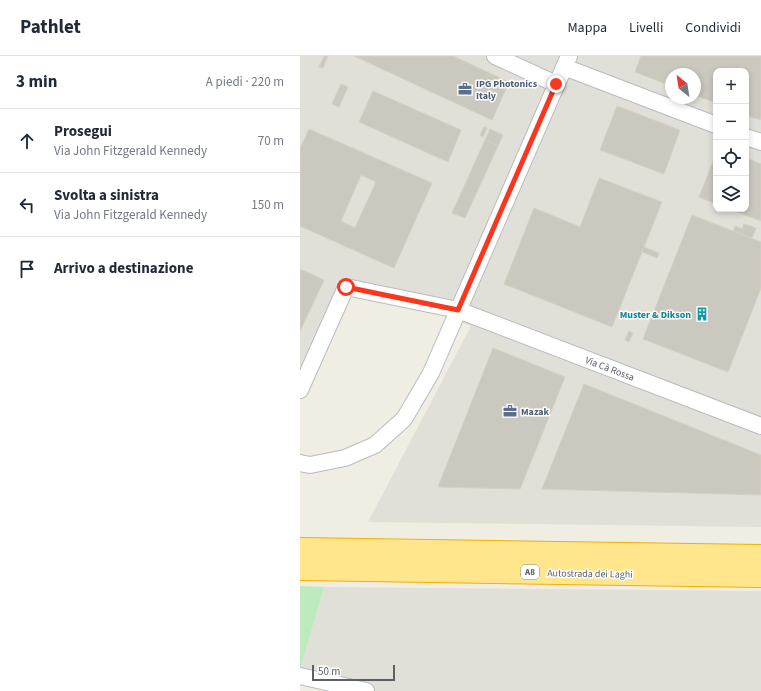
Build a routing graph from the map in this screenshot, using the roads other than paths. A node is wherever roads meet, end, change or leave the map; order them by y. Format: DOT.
graph roads {
  1 [pos="495,56"];
  2 [pos="566,61"];
  3 [pos="556,84"];
  4 [pos="713,124"];
  5 [pos="749,138"];
  6 [pos="761,142"];
  7 [pos="458,310"];
  8 [pos="300,390"];
  9 [pos="761,426"];
  10 [pos="300,463"];
  11 [pos="300,549"];
  12 [pos="761,556"];
  13 [pos="300,569"];
  14 [pos="761,576"];
  15 [pos="300,676"];
  16 [pos="366,691"];
  1 -- 3 [label="street"];
  2 -- 3 [label="street"];
  2 -- 4 [label="street"];
  3 -- 7 [label="street"];
  5 -- 6 [label="street"];
  7 -- 8 [label="street, Via Cà Rossa"];
  7 -- 9 [label="street, Via Cà Rossa"];
  7 -- 10 [label="street"];
  11 -- 12 [label="highway, Autostrada dei Laghi / A8"];
  13 -- 14 [label="highway, Autostrada dei Laghi / A8"];
  15 -- 16 [label="street"];
}
